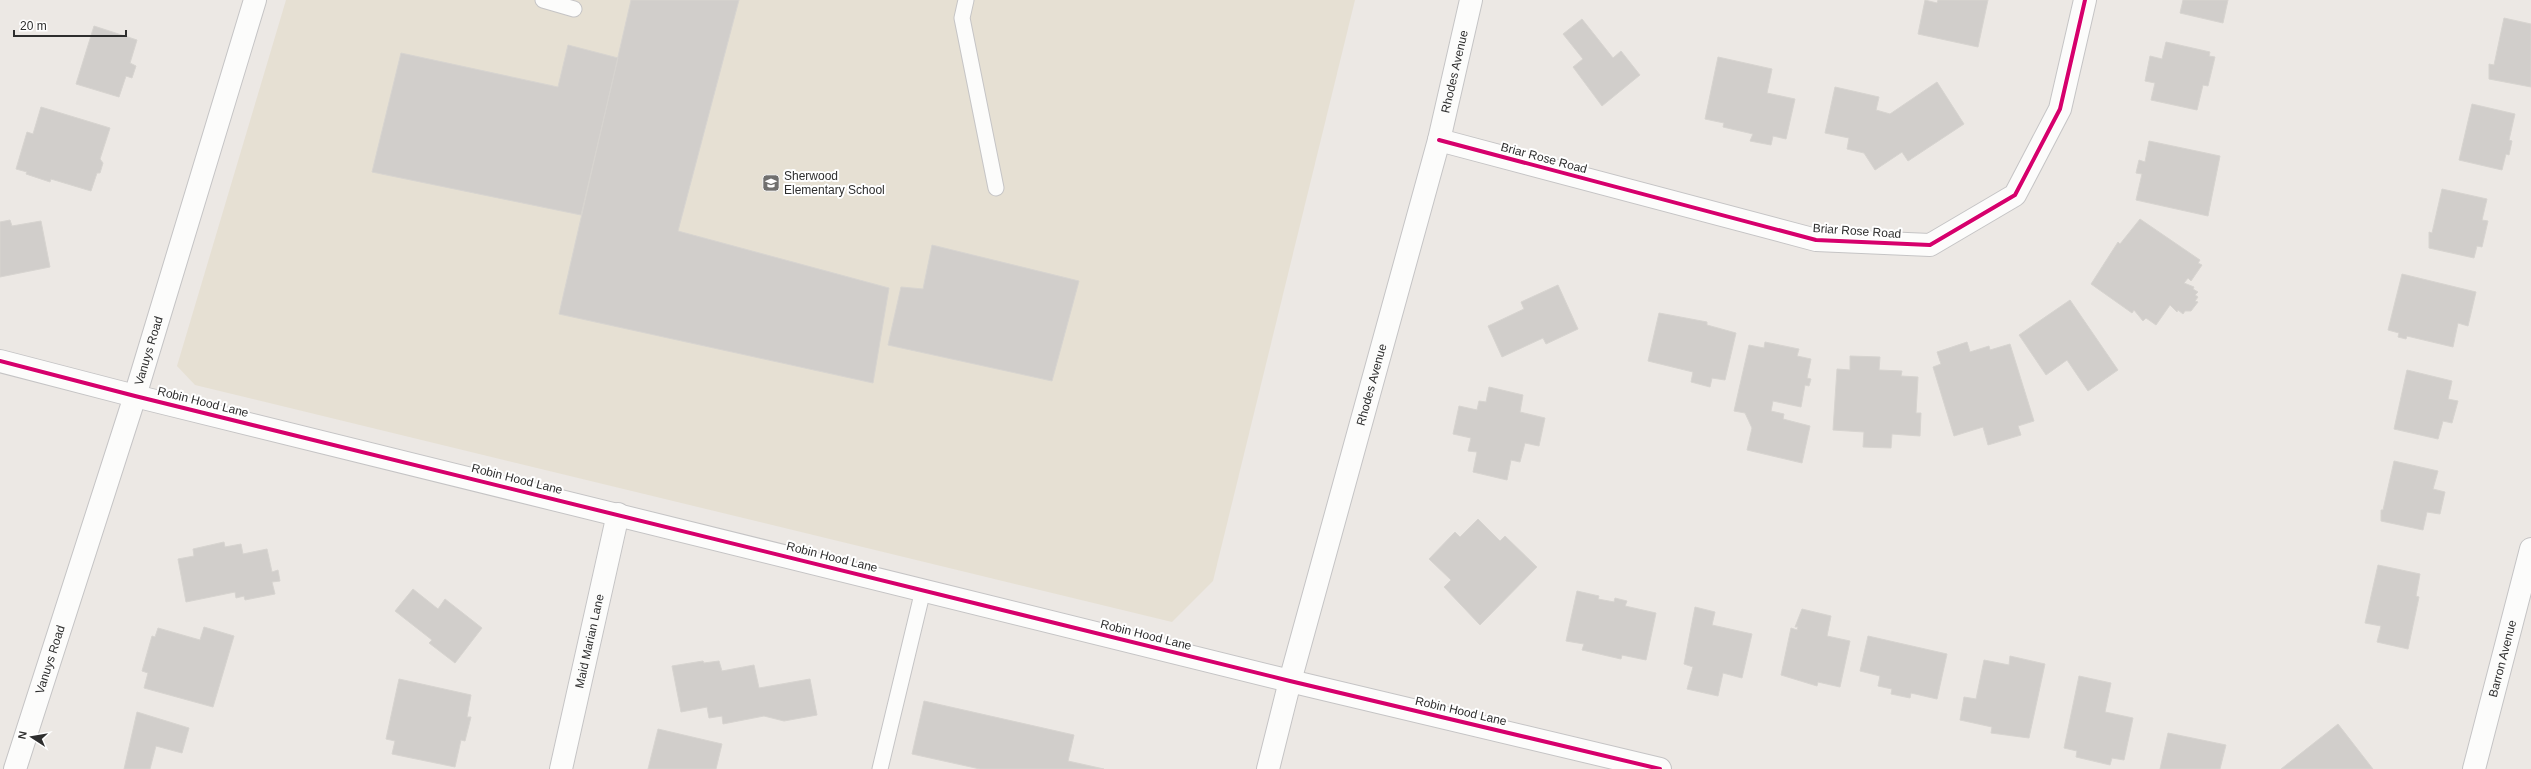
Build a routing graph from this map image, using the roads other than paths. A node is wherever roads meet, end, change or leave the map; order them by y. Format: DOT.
graph roads {
  1 [pos="255,0"];
  2 [pos="543,0"];
  3 [pos="966,0"];
  4 [pos="1471,0"];
  5 [pos="2085,0"];
  6 [pos="574,9"];
  7 [pos="1439,140"];
  8 [pos="996,188"];
  9 [pos="0,361"];
  10 [pos="135,396"];
  11 [pos="618,514"];
  12 [pos="2531,549"];
  13 [pos="923,590"];
  14 [pos="1290,681"];
  15 [pos="15,769"];
  16 [pos="560,769"];
  17 [pos="880,769"];
  18 [pos="1268,769"];
  19 [pos="1660,769"];
  20 [pos="2474,769"];
  1 -- 10 [label="street, Vanuys Road"];
  2 -- 6 [label="lane"];
  3 -- 8 [label="lane"];
  4 -- 7 [label="street, Rhodes Avenue"];
  5 -- 7 [label="street, Briar Rose Road"];
  7 -- 14 [label="street, Rhodes Avenue"];
  9 -- 10 [label="street, Robin Hood Lane"];
  10 -- 11 [label="street, Robin Hood Lane"];
  10 -- 15 [label="street, Vanuys Road"];
  11 -- 13 [label="street, Robin Hood Lane"];
  11 -- 16 [label="street, Maid Marian Lane"];
  12 -- 20 [label="street, Barron Avenue"];
  13 -- 14 [label="street, Robin Hood Lane"];
  13 -- 17 [label="lane"];
  14 -- 18 [label="street, Rhodes Avenue"];
  14 -- 19 [label="street, Robin Hood Lane"];
}
